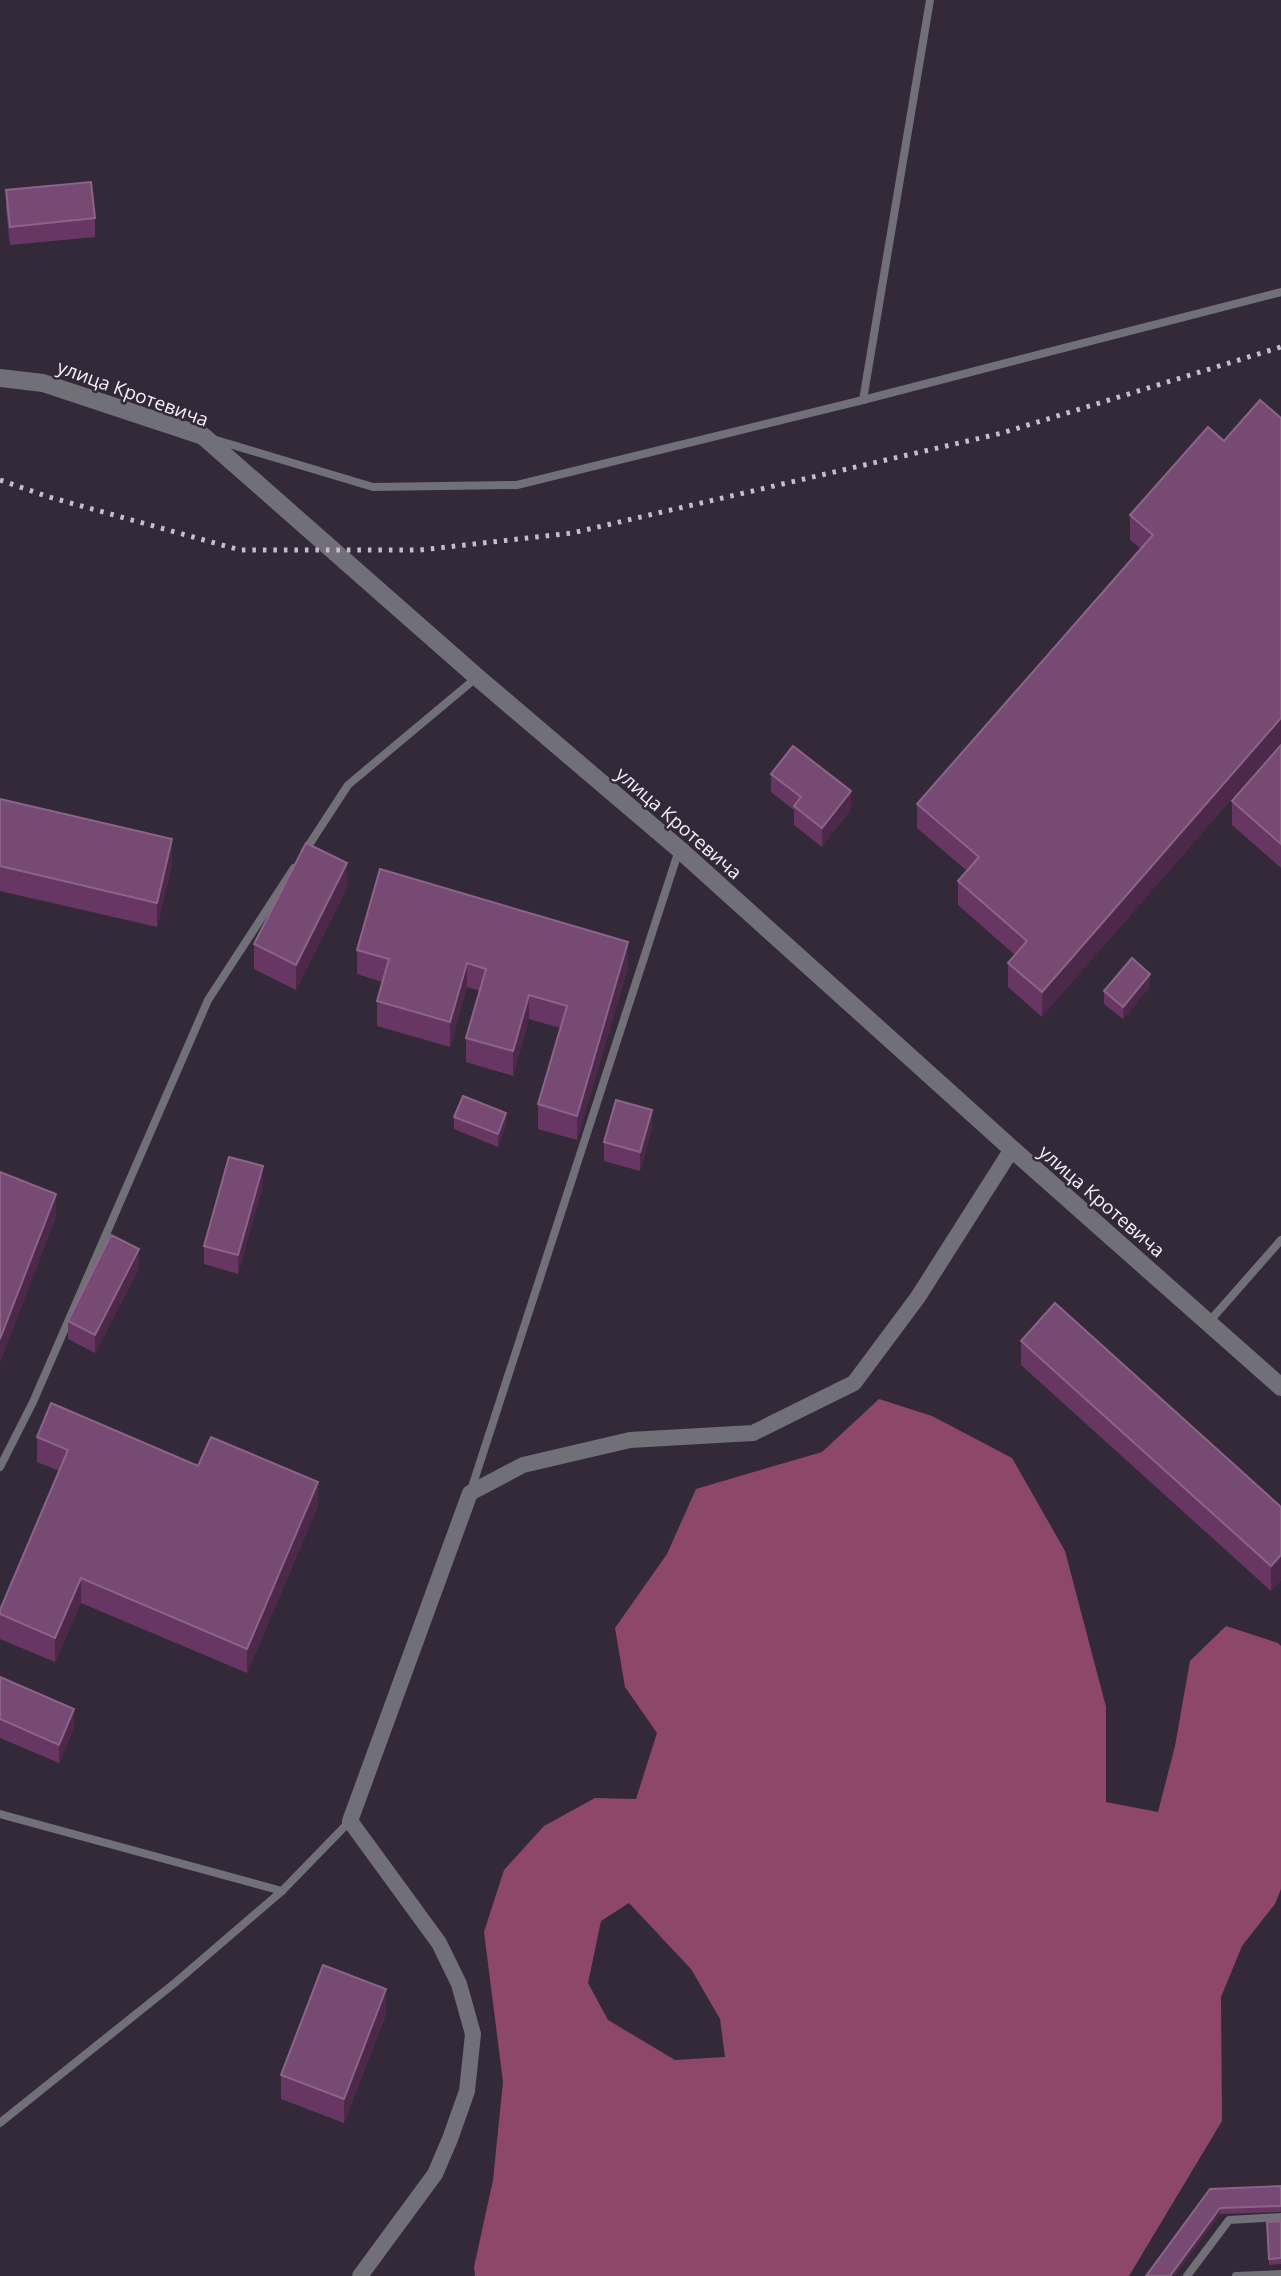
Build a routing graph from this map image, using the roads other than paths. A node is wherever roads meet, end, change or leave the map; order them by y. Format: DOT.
graph roads {
  1 [pos="930,0"];
  2 [pos="1281,292"];
  3 [pos="0,378"];
  4 [pos="863,400"];
  5 [pos="203,436"];
  6 [pos="477,677"];
  7 [pos="679,849"];
  8 [pos="1012,1149"];
  9 [pos="1281,1240"];
  10 [pos="1208,1323"];
  11 [pos="1281,1387"];
  12 [pos="0,1467"];
  13 [pos="470,1493"];
  14 [pos="0,1814"];
  15 [pos="350,1821"];
  16 [pos="282,1891"];
  17 [pos="0,2123"];
  18 [pos="1281,2217"];
  19 [pos="1281,2274"];
  20 [pos="360,2276"];
  21 [pos="1187,2276"];
  22 [pos="1236,2276"];
  1 -- 4 [label="lane"];
  2 -- 4 [label="lane"];
  3 -- 5 [label="street, улица Кротевича"];
  4 -- 5 [label="lane"];
  5 -- 6 [label="street, улица Кротевича"];
  6 -- 7 [label="street, улица Кротевича"];
  6 -- 12 [label="lane"];
  7 -- 8 [label="street, улица Кротевича"];
  7 -- 13 [label="lane"];
  8 -- 10 [label="street, улица Кротевича"];
  8 -- 13 [label="street"];
  9 -- 10 [label="lane"];
  10 -- 11 [label="street, улица Кротевича"];
  13 -- 15 [label="street"];
  14 -- 16 [label="lane"];
  15 -- 16 [label="lane"];
  15 -- 20 [label="street"];
  16 -- 17 [label="lane"];
  18 -- 21 [label="lane"];
  19 -- 22 [label="lane"];
}
